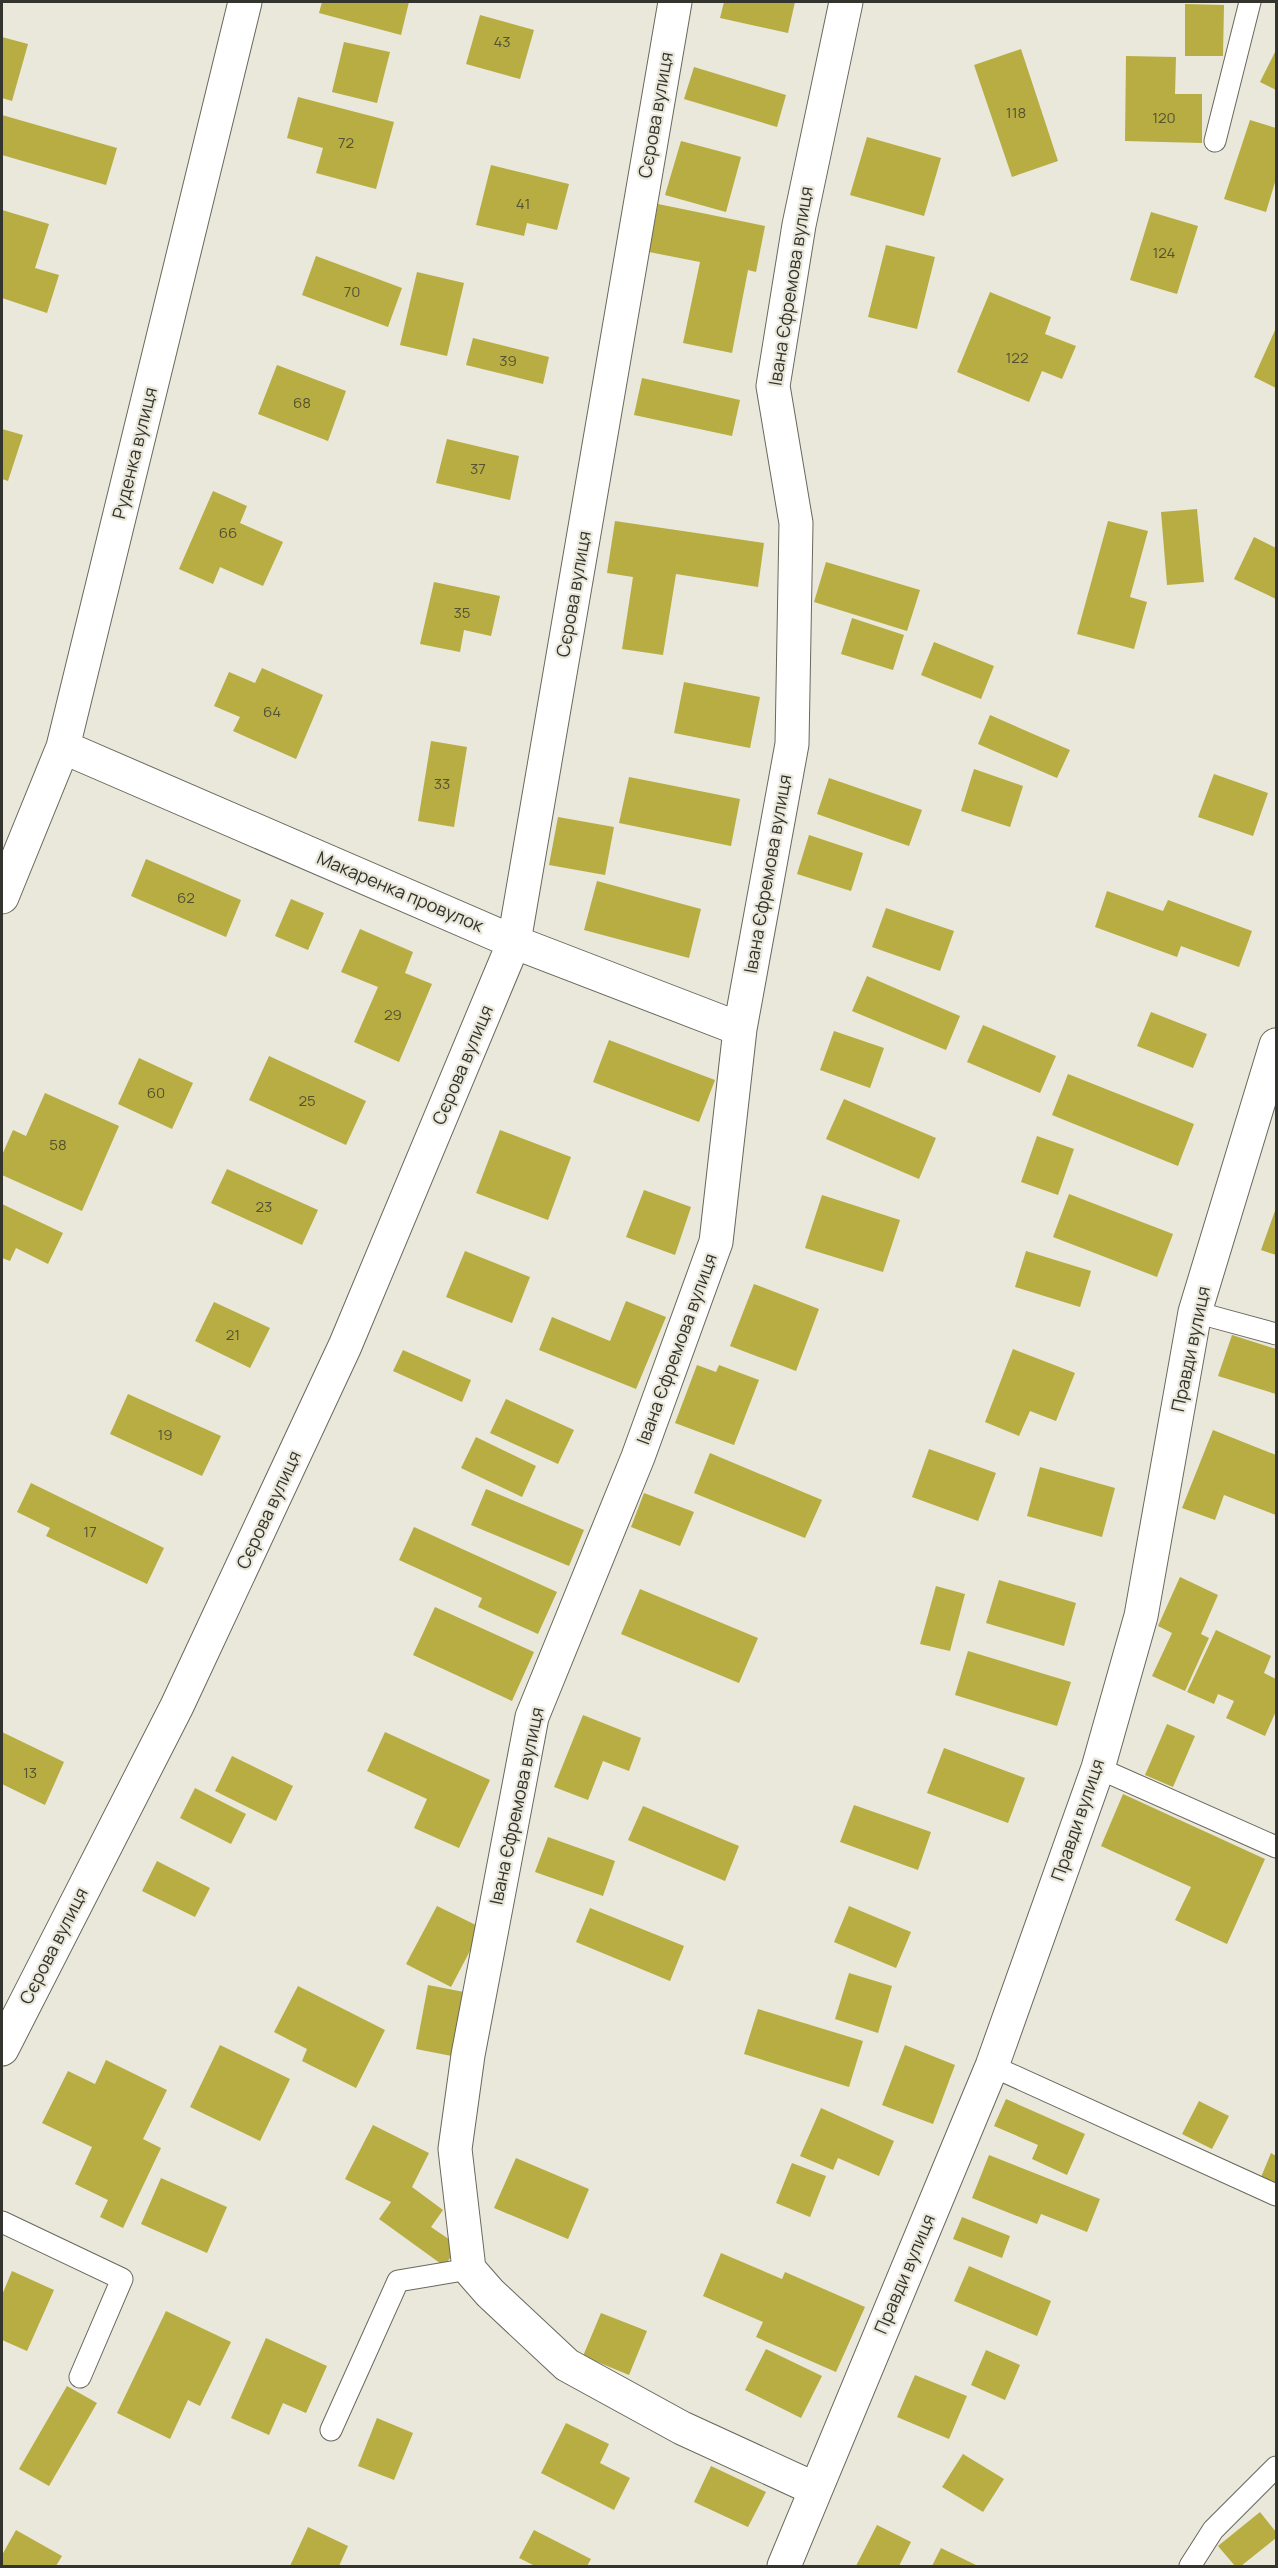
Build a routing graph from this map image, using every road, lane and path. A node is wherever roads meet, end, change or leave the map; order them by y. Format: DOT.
graph roads {
  1 [pos="245,2"];
  2 [pos="675,2"];
  3 [pos="846,2"];
  4 [pos="1251,2"];
  5 [pos="1215,141"];
  6 [pos="63,747"];
  7 [pos="2,897"];
  8 [pos="514,942"];
  9 [pos="740,1029"];
  10 [pos="1276,1045"];
  11 [pos="1196,1312"];
  12 [pos="1276,1334"];
  13 [pos="1098,1768"];
  14 [pos="1276,1847"];
  15 [pos="2,2049"];
  16 [pos="992,2066"];
  17 [pos="1276,2195"];
  18 [pos="2,2222"];
  19 [pos="469,2270"];
  20 [pos="80,2377"];
  21 [pos="331,2430"];
  22 [pos="1276,2467"];
  23 [pos="815,2489"];
  24 [pos="784,2566"];
  25 [pos="1190,2566"];
  1 -- 6 [label="street, Руденка вулиця"];
  2 -- 8 [label="street, Сєрова вулиця"];
  3 -- 9 [label="street, Івана Єфремова вулиця"];
  4 -- 5 [label="lane"];
  6 -- 7 [label="street, Руденка вулиця"];
  6 -- 8 [label="street, Макаренка провулок"];
  8 -- 9 [label="street, Макаренка провулок"];
  8 -- 15 [label="street, Сєрова вулиця"];
  9 -- 19 [label="street, Івана Єфремова вулиця"];
  10 -- 11 [label="street, Правди вулиця"];
  11 -- 12 [label="lane"];
  11 -- 13 [label="street, Правди вулиця"];
  13 -- 14 [label="lane"];
  13 -- 16 [label="street, Правди вулиця"];
  16 -- 17 [label="lane"];
  16 -- 23 [label="street, Правди вулиця"];
  18 -- 20 [label="lane"];
  19 -- 21 [label="lane"];
  19 -- 23 [label="street"];
  22 -- 25 [label="lane"];
  23 -- 24 [label="street, Правди вулиця"];
}
